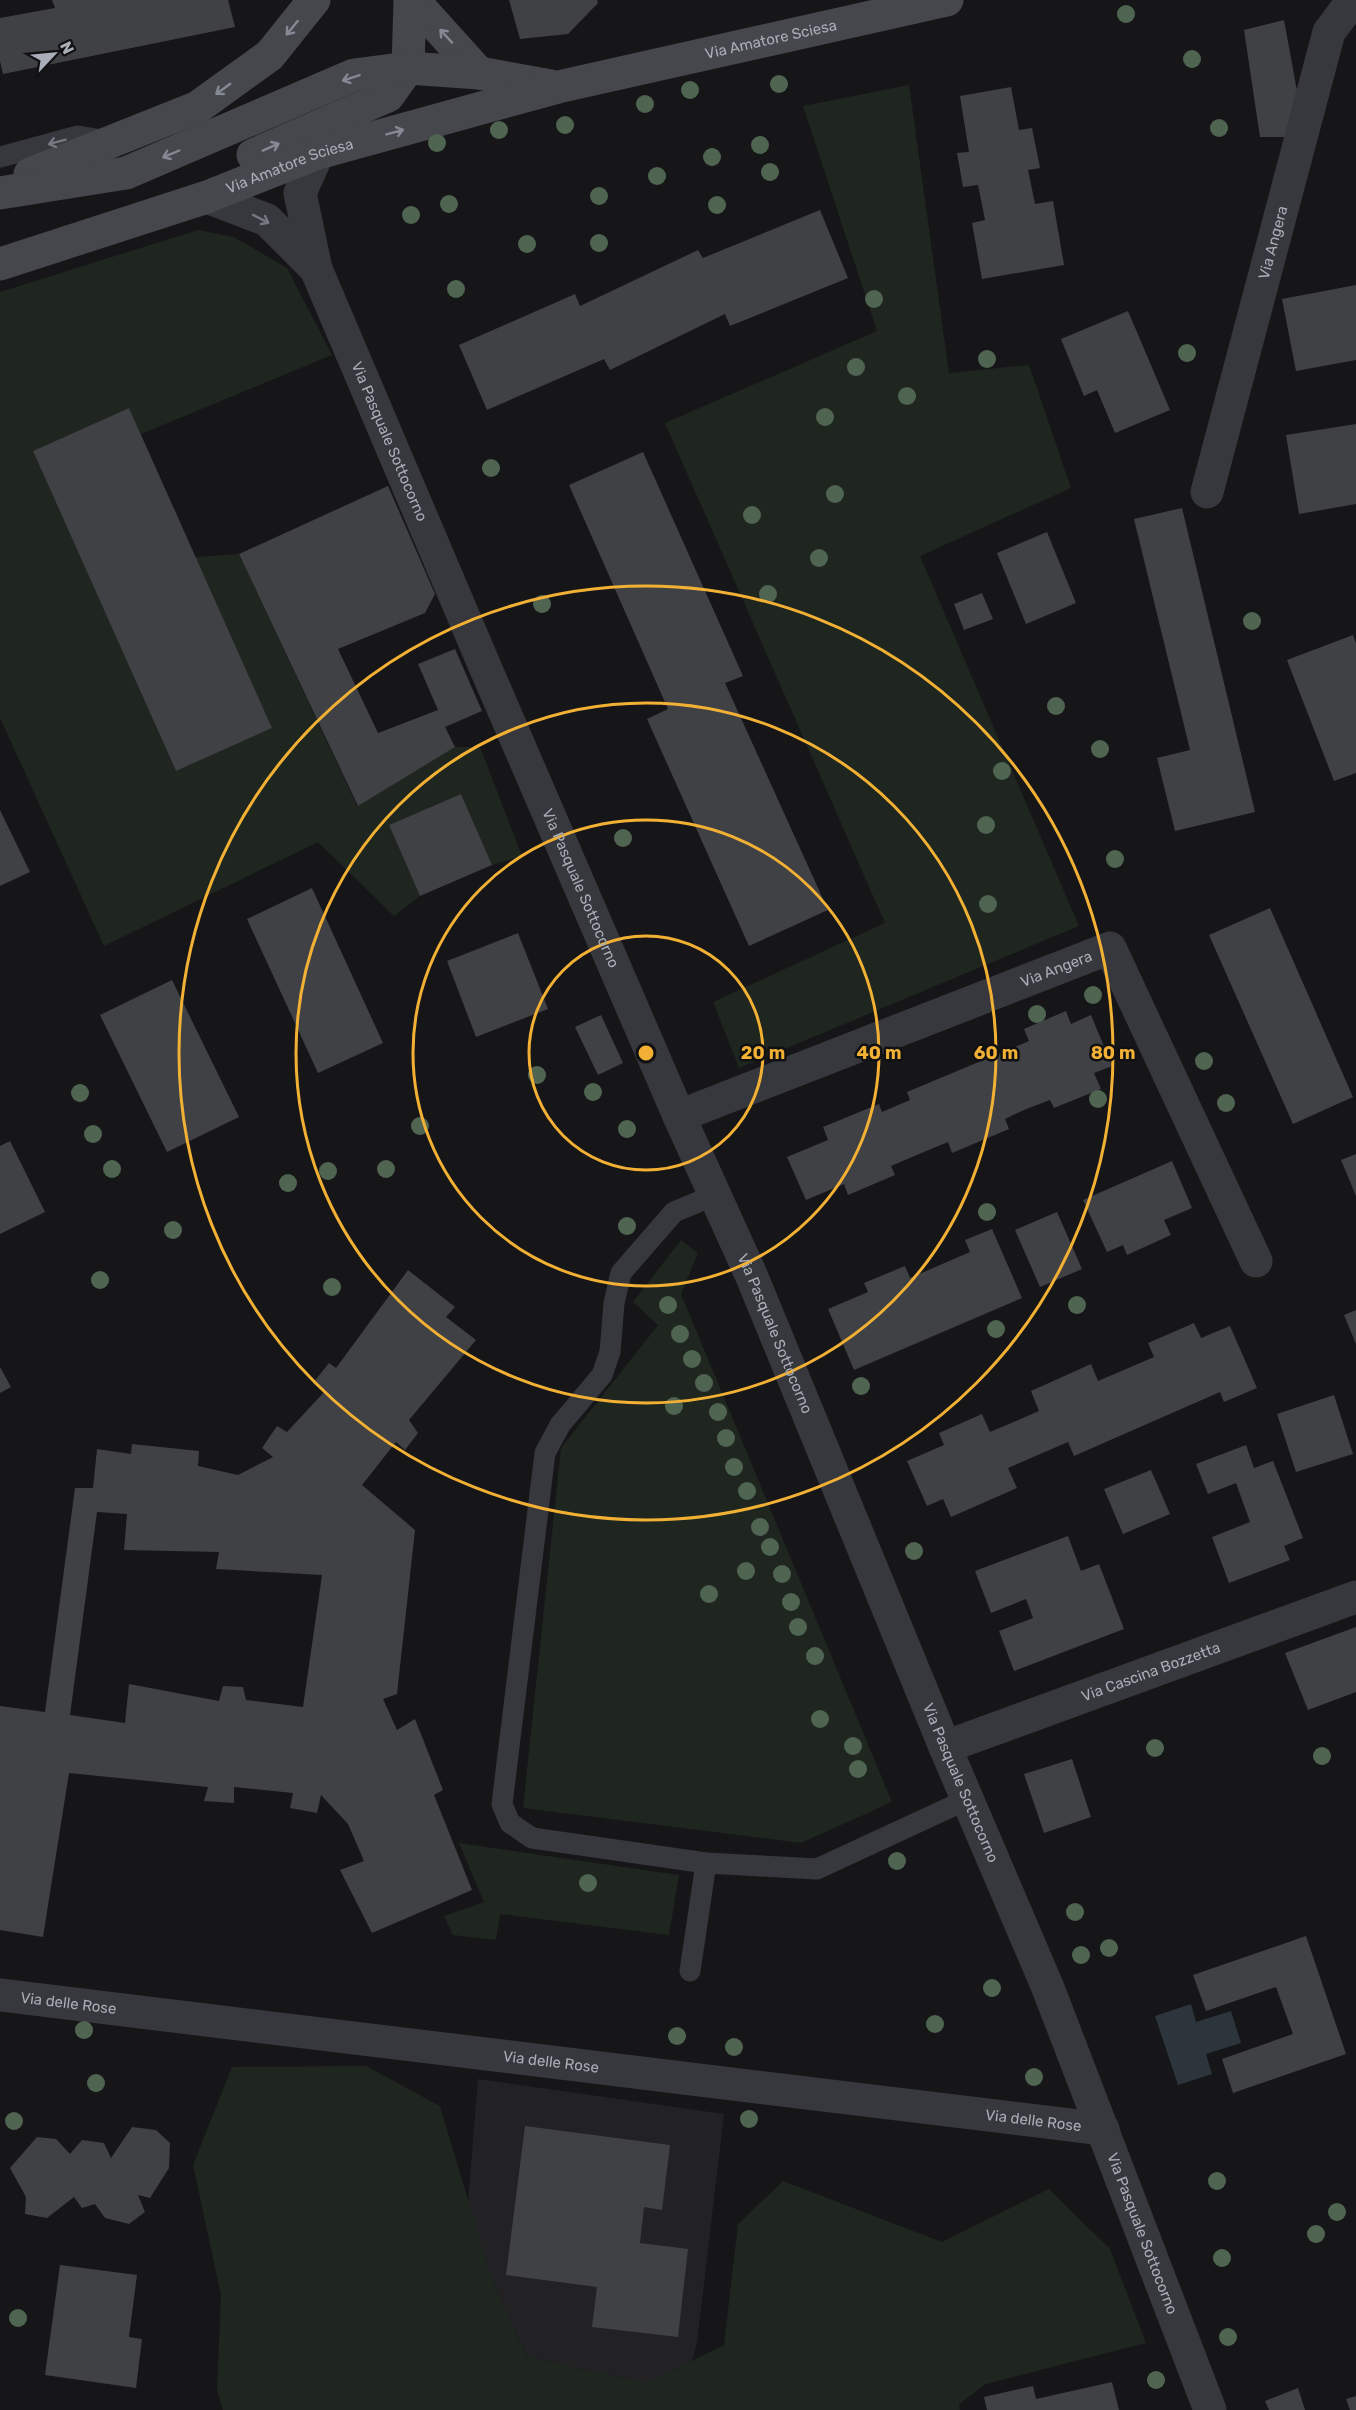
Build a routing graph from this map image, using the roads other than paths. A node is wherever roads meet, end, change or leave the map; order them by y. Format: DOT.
graph roads {
  1 [pos="314,0"];
  2 [pos="411,0"];
  3 [pos="947,0"];
  4 [pos="1353,0"];
  5 [pos="408,68"];
  6 [pos="479,73"];
  7 [pos="558,87"];
  8 [pos="114,142"];
  9 [pos="318,153"];
  10 [pos="0,157"];
  11 [pos="0,186"];
  12 [pos="0,193"];
  13 [pos="207,196"];
  14 [pos="13,260"];
  15 [pos="316,269"];
  16 [pos="1207,492"];
  17 [pos="679,1116"];
  18 [pos="715,1195"];
  19 [pos="1256,1261"];
  20 [pos="1356,1597"];
  21 [pos="945,1747"];
  22 [pos="968,1799"];
  23 [pos="706,1863"];
  24 [pos="690,1971"];
  25 [pos="0,1995"];
  26 [pos="1103,2129"];
  27 [pos="1210,2410"];
  1 -- 8 [label="street, one-way"];
  2 -- 5 [label="street"];
  6 -- 2 [label="street, one-way"];
  3 -- 7 [label="street, Via Amatore Sciesa"];
  4 -- 16 [label="street, Via Angera"];
  5 -- 6 [label="street, Via Amatore Sciesa"];
  5 -- 12 [label="street, Via Amatore Sciesa, one-way"];
  14 -- 5 [label="street, Via Amatore Sciesa, one-way"];
  6 -- 7 [label="street, Via Amatore Sciesa"];
  9 -- 7 [label="street, Via Amatore Sciesa, one-way"];
  8 -- 10 [label="lane, one-way"];
  8 -- 11 [label="street"];
  9 -- 13 [label="street, Via Amatore Sciesa"];
  9 -- 15 [label="street, Via Pasquale Sottocorno"];
  13 -- 14 [label="street, Via Amatore Sciesa"];
  13 -- 15 [label="street, Via Pasquale Sottocorno, one-way"];
  15 -- 17 [label="street, Via Pasquale Sottocorno"];
  17 -- 18 [label="street, Via Pasquale Sottocorno"];
  17 -- 19 [label="street, Via Angera"];
  18 -- 21 [label="street, Via Pasquale Sottocorno"];
  18 -- 23 [label="lane"];
  20 -- 21 [label="street, Via Cascina Bozzetta"];
  21 -- 22 [label="street, Via Pasquale Sottocorno"];
  22 -- 23 [label="lane"];
  22 -- 26 [label="street, Via Pasquale Sottocorno"];
  23 -- 24 [label="lane"];
  25 -- 26 [label="street, Via delle Rose"];
  26 -- 27 [label="street, Via Pasquale Sottocorno"];
}
